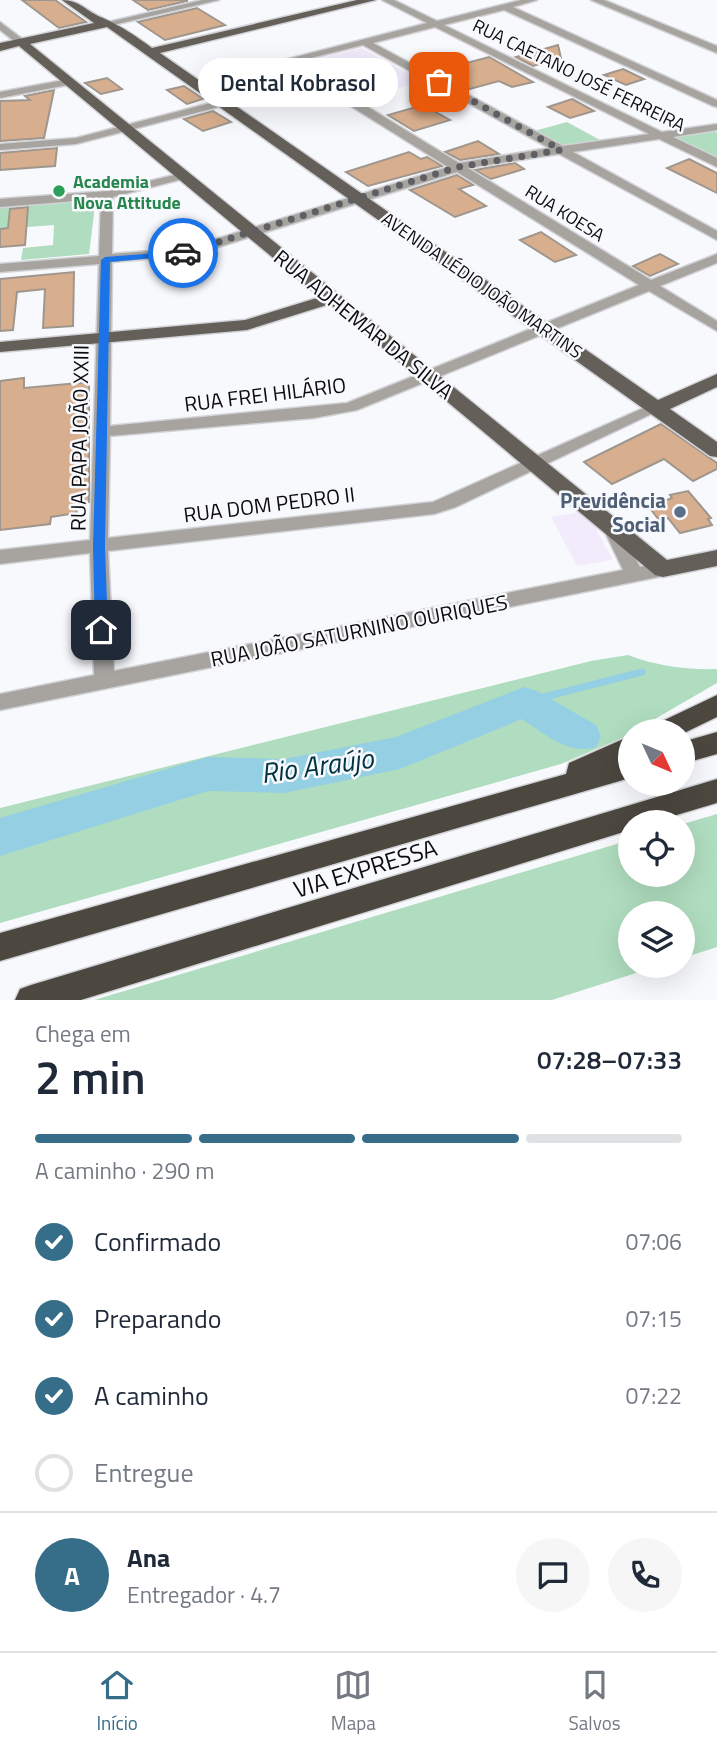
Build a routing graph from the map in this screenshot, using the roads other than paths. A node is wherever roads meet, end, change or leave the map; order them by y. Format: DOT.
graph roads {
  1 [pos="67,0"];
  2 [pos="85,0"];
  3 [pos="214,0"];
  4 [pos="371,0"];
  5 [pos="387,0"];
  6 [pos="532,0"];
  7 [pos="596,0"];
  8 [pos="191,3"];
  9 [pos="505,7"];
  10 [pos="109,23"];
  11 [pos="436,24"];
  12 [pos="0,25"];
  13 [pos="365,42"];
  14 [pos="22,43"];
  15 [pos="0,47"];
  16 [pos="717,50"];
  17 [pos="150,52"];
  18 [pos="287,62"];
  19 [pos="69,82"];
  20 [pos="196,85"];
  21 [pos="0,96"];
  22 [pos="222,103"];
  23 [pos="717,104"];
  24 [pos="126,128"];
  25 [pos="716,128"];
  26 [pos="660,135"];
  27 [pos="0,147"];
  28 [pos="561,150"];
  29 [pos="717,163"];
  30 [pos="458,167"];
  31 [pos="183,175"];
  32 [pos="107,195"];
  33 [pos="359,199"];
  34 [pos="0,203"];
  35 [pos="253,232"];
  36 [pos="717,236"];
  37 [pos="717,258"];
  38 [pos="105,260"];
  39 [pos="0,268"];
  40 [pos="650,286"];
  41 [pos="332,298"];
  42 [pos="717,327"];
  43 [pos="544,329"];
  44 [pos="104,338"];
  45 [pos="0,347"];
  46 [pos="429,377"];
  47 [pos="717,380"];
  48 [pos="656,408"];
  49 [pos="102,432"];
  50 [pos="717,451"];
  51 [pos="536,464"];
  52 [pos="612,528"];
  53 [pos="99,547"];
  54 [pos="0,557"];
  55 [pos="717,558"];
  56 [pos="663,569"];
  57 [pos="632,570"];
  58 [pos="105,682"];
  59 [pos="0,702"];
  60 [pos="717,705"];
  61 [pos="689,719"];
  62 [pos="717,743"];
  63 [pos="695,749"];
  64 [pos="618,753"];
  65 [pos="618,770"];
  66 [pos="717,791"];
  67 [pos="524,797"];
  68 [pos="0,947"];
  69 [pos="31,1000"];
  1 -- 10 [label="main road, AVENIDA LÉDIO JOÃO MARTINS"];
  2 -- 10 [label="main road, AVENIDA LÉDIO JOÃO MARTINS"];
  3 -- 8 [label="street"];
  4 -- 17 [label="main road"];
  5 -- 11 [label="street, RUA CAETANO JOSÉ FERREIRA"];
  6 -- 9 [label="street"];
  7 -- 16 [label="street"];
  8 -- 10 [label="street"];
  9 -- 11 [label="street"];
  9 -- 23 [label="street"];
  10 -- 14 [label="main road"];
  10 -- 17 [label="main road, AVENIDA LÉDIO JOÃO MARTINS"];
  11 -- 13 [label="street"];
  11 -- 26 [label="street, RUA CAETANO JOSÉ FERREIRA"];
  12 -- 14 [label="street, RUA ADHEMAR DA SILVA"];
  13 -- 18 [label="street"];
  13 -- 28 [label="street"];
  14 -- 15 [label="main road"];
  14 -- 19 [label="main road, RUA ADHEMAR DA SILVA"];
  17 -- 20 [label="main road, AVENIDA LÉDIO JOÃO MARTINS"];
  18 -- 20 [label="street"];
  18 -- 30 [label="street, RUA KOESA"];
  19 -- 21 [label="street"];
  19 -- 24 [label="main road, RUA ADHEMAR DA SILVA"];
  20 -- 22 [label="main road, AVENIDA LÉDIO JOÃO MARTINS"];
  22 -- 24 [label="street"];
  22 -- 33 [label="main road, AVENIDA LÉDIO JOÃO MARTINS"];
  24 -- 27 [label="street"];
  24 -- 31 [label="main road, RUA ADHEMAR DA SILVA"];
  25 -- 26 [label="street"];
  26 -- 28 [label="street"];
  26 -- 29 [label="street, RUA CAETANO JOSÉ FERREIRA"];
  28 -- 30 [label="street"];
  28 -- 36 [label="street"];
  30 -- 33 [label="street"];
  30 -- 40 [label="street, RUA KOESA"];
  31 -- 32 [label="street"];
  31 -- 35 [label="main road, RUA ADHEMAR DA SILVA"];
  32 -- 34 [label="street"];
  32 -- 38 [label="street, RUA PAPA JOÃO XXIII"];
  33 -- 35 [label="street"];
  33 -- 43 [label="main road, AVENIDA LÉDIO JOÃO MARTINS"];
  35 -- 38 [label="street"];
  35 -- 41 [label="main road, RUA ADHEMAR DA SILVA"];
  37 -- 40 [label="street, RUA FREI HILÁRIO"];
  38 -- 39 [label="street"];
  38 -- 44 [label="street, RUA PAPA JOÃO XXIII"];
  40 -- 42 [label="street, RUA KOESA"];
  40 -- 43 [label="street, RUA FREI HILÁRIO"];
  41 -- 44 [label="main road"];
  41 -- 46 [label="main road, RUA ADHEMAR DA SILVA"];
  43 -- 46 [label="street, RUA FREI HILÁRIO"];
  43 -- 48 [label="main road, AVENIDA LÉDIO JOÃO MARTINS"];
  44 -- 45 [label="main road"];
  44 -- 49 [label="street, RUA PAPA JOÃO XXIII"];
  46 -- 49 [label="street, RUA FREI HILÁRIO"];
  46 -- 51 [label="main road, RUA ADHEMAR DA SILVA"];
  47 -- 48 [label="main road"];
  48 -- 50 [label="main road, AVENIDA LÉDIO JOÃO MARTINS"];
  48 -- 51 [label="street, RUA DOM PEDRO II"];
  49 -- 53 [label="street, RUA PAPA JOÃO XXIII"];
  51 -- 52 [label="main road, RUA ADHEMAR DA SILVA"];
  51 -- 53 [label="street, RUA DOM PEDRO II"];
  52 -- 56 [label="main road, RUA ADHEMAR DA SILVA"];
  52 -- 57 [label="street"];
  53 -- 54 [label="street, RUA DOM PEDRO II"];
  53 -- 58 [label="street, RUA PAPA JOÃO XXIII"];
  55 -- 56 [label="main road, RUA JOÃO SATURNINO OURIQUES"];
  56 -- 58 [label="street, RUA JOÃO SATURNINO OURIQUES"];
  58 -- 59 [label="street, RUA JOÃO SATURNINO OURIQUES"];
  60 -- 61 [label="highway"];
  62 -- 63 [label="highway"];
  64 -- 67 [label="highway"];
  65 -- 67 [label="highway, VIA EXPRESSA"];
  66 -- 69 [label="highway, VIA EXPRESSA"];
  67 -- 68 [label="highway, VIA EXPRESSA"];
}
